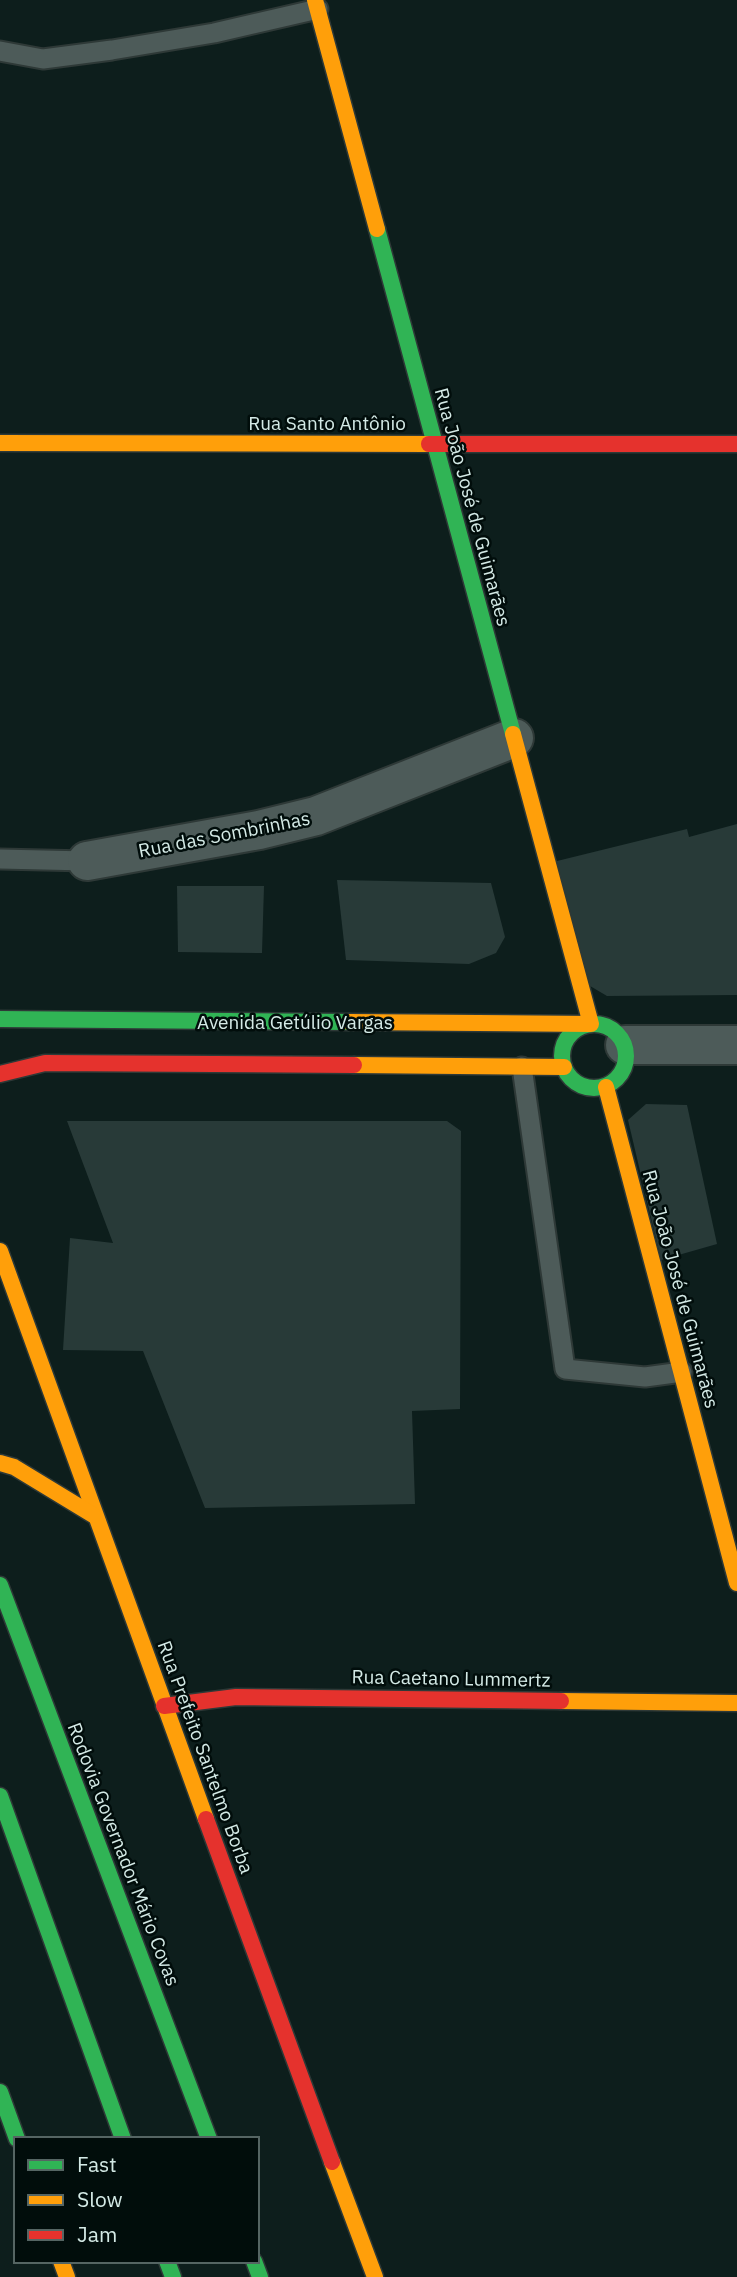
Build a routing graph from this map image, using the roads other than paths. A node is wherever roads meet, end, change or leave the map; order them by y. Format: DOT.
graph roads {
  1 [pos="316,4"];
  2 [pos="0,51"];
  3 [pos="0,443"];
  4 [pos="434,444"];
  5 [pos="737,444"];
  6 [pos="514,738"];
  7 [pos="0,859"];
  8 [pos="87,861"];
  9 [pos="0,1018"];
  10 [pos="590,1024"];
  11 [pos="625,1045"];
  12 [pos="737,1045"];
  13 [pos="522,1067"];
  14 [pos="564,1067"];
  15 [pos="0,1074"];
  16 [pos="606,1087"];
  17 [pos="0,1251"];
  18 [pos="682,1372"];
  19 [pos="0,1463"];
  20 [pos="93,1515"];
  21 [pos="737,1583"];
  22 [pos="0,1585"];
  23 [pos="737,1703"];
  24 [pos="164,1706"];
  25 [pos="0,1796"];
  26 [pos="0,2092"];
  27 [pos="16,2137"];
  28 [pos="122,2137"];
  29 [pos="208,2137"];
  30 [pos="375,2277"];
  1 -- 2 [label="lane"];
  1 -- 4 [label="main road, Rua João José de Guimarães"];
  3 -- 4 [label="main road, Rua Santo Antônio"];
  4 -- 5 [label="main road, Rua Santo Antônio"];
  4 -- 6 [label="main road, Rua João José de Guimarães"];
  6 -- 8 [label="street, Rua das Sombrinhas"];
  6 -- 10 [label="main road, Rua João José de Guimarães"];
  7 -- 8 [label="lane"];
  9 -- 10 [label="main road, Avenida Getúlio Vargas"];
  10 -- 11 [label="main road"];
  10 -- 14 [label="main road"];
  11 -- 12 [label="street"];
  11 -- 16 [label="main road"];
  13 -- 14 [label="main road"];
  13 -- 15 [label="main road"];
  13 -- 18 [label="lane"];
  14 -- 16 [label="main road"];
  16 -- 18 [label="main road, Rua João José de Guimarães"];
  17 -- 20 [label="main road, Rua Prefeito Santelmo Borba"];
  18 -- 21 [label="main road, Rua João José de Guimarães"];
  19 -- 20 [label="main road"];
  20 -- 24 [label="main road, Rua Prefeito Santelmo Borba"];
  22 -- 29 [label="main road, Rodovia Governador Mário Covas"];
  23 -- 24 [label="main road, Rua Caetano Lummertz"];
  24 -- 30 [label="main road, Rua Prefeito Santelmo Borba"];
  25 -- 28 [label="main road"];
  26 -- 27 [label="main road"];
}
